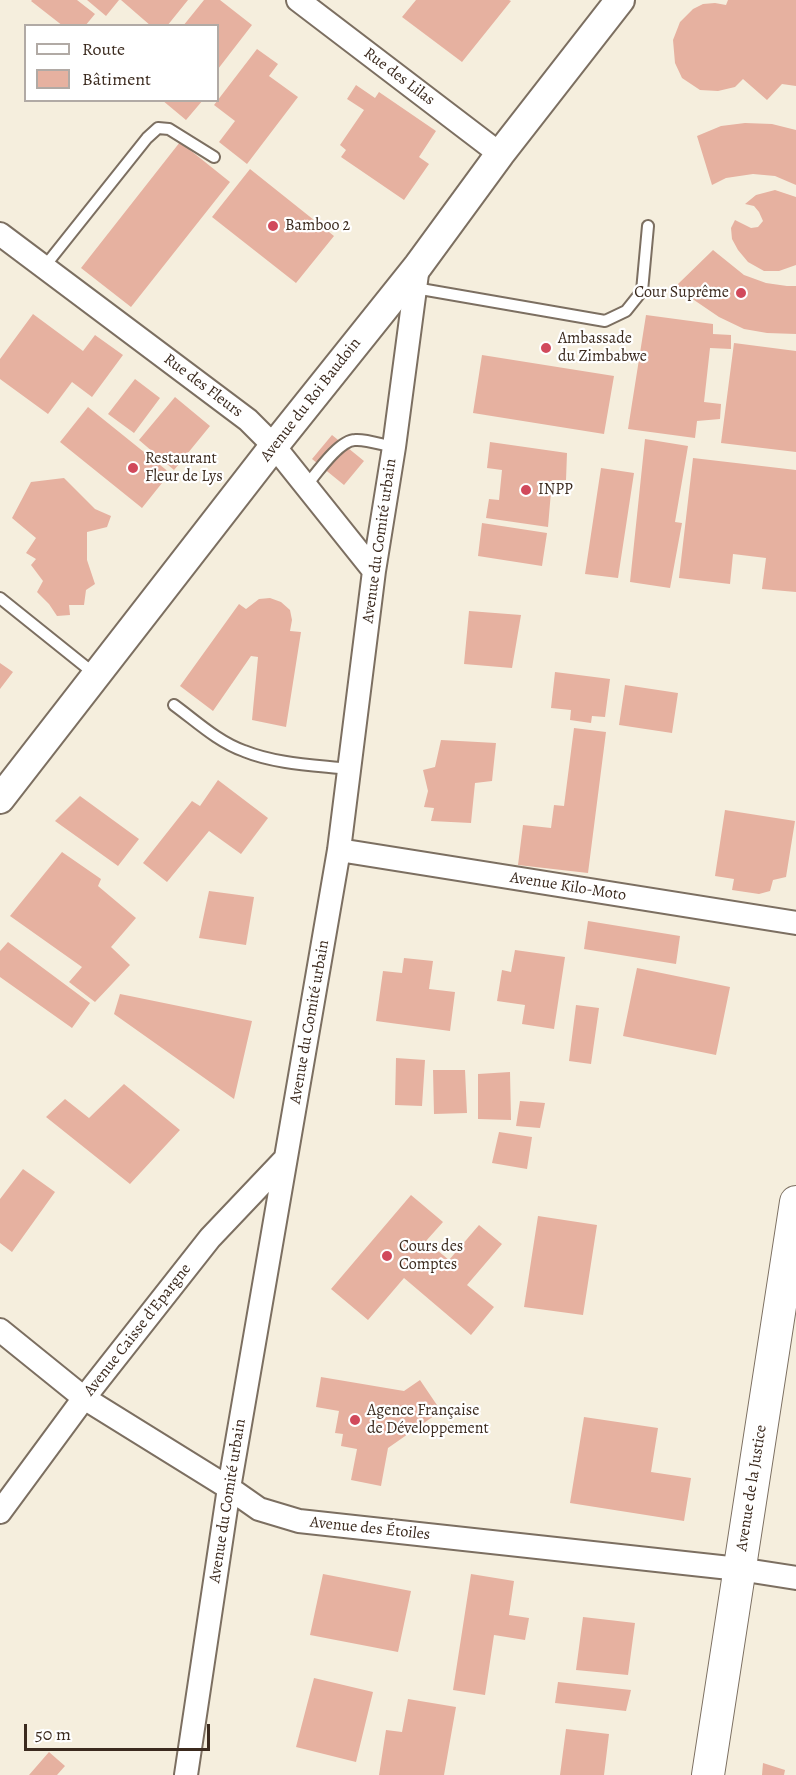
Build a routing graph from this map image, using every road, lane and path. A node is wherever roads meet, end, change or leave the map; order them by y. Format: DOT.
graph roads {
  1 [pos="298,0"];
  2 [pos="620,0"];
  3 [pos="501,154"];
  4 [pos="214,157"];
  5 [pos="648,226"];
  6 [pos="0,234"];
  7 [pos="45,266"];
  8 [pos="416,277"];
  9 [pos="274,446"];
  10 [pos="394,447"];
  11 [pos="306,486"];
  12 [pos="374,571"];
  13 [pos="0,598"];
  14 [pos="96,675"];
  15 [pos="174,705"];
  16 [pos="349,769"];
  17 [pos="0,799"];
  18 [pos="339,850"];
  19 [pos="796,923"];
  20 [pos="286,1158"];
  21 [pos="796,1202"];
  22 [pos="0,1330"];
  23 [pos="84,1398"];
  24 [pos="229,1488"];
  25 [pos="0,1512"];
  26 [pos="739,1569"];
  27 [pos="796,1578"];
  28 [pos="186,1775"];
  29 [pos="708,1775"];
  1 -- 3 [label="street, Rue des Lilas"];
  2 -- 3 [label="street, Avenue du Roi Baudoin"];
  3 -- 8 [label="street, Avenue du Roi Baudoin"];
  4 -- 7 [label="lane"];
  5 -- 8 [label="lane"];
  6 -- 7 [label="street, Rue des Fleurs"];
  7 -- 9 [label="street, Rue des Fleurs"];
  8 -- 9 [label="street, Avenue du Roi Baudoin"];
  8 -- 10 [label="street, Avenue du Comité urbain"];
  9 -- 11 [label="street, Rue des Fleurs"];
  9 -- 14 [label="street, Avenue du Roi Baudoin"];
  10 -- 11 [label="lane"];
  10 -- 12 [label="street, Avenue du Comité urbain"];
  11 -- 12 [label="street, Rue des Fleurs"];
  12 -- 16 [label="street, Avenue du Comité urbain"];
  13 -- 14 [label="lane"];
  14 -- 17 [label="street, Avenue du Roi Baudoin"];
  15 -- 16 [label="lane"];
  16 -- 18 [label="street, Avenue du Comité urbain"];
  18 -- 19 [label="street, Avenue Kilo-Moto"];
  18 -- 20 [label="street, Avenue du Comité urbain"];
  20 -- 23 [label="street, Avenue Caisse d'Epargne"];
  20 -- 24 [label="street, Avenue du Comité urbain"];
  21 -- 26 [label="main road, Avenue de la Justice"];
  22 -- 23 [label="street, Avenue des Étoiles"];
  23 -- 24 [label="street, Avenue des Étoiles"];
  23 -- 25 [label="street, Avenue Caisse d'Epargne"];
  24 -- 26 [label="street, Avenue des Étoiles"];
  24 -- 28 [label="street, Avenue du Comité urbain"];
  26 -- 27 [label="street, Avenue des Étoiles"];
  26 -- 29 [label="main road, Avenue de la Justice"];
}
